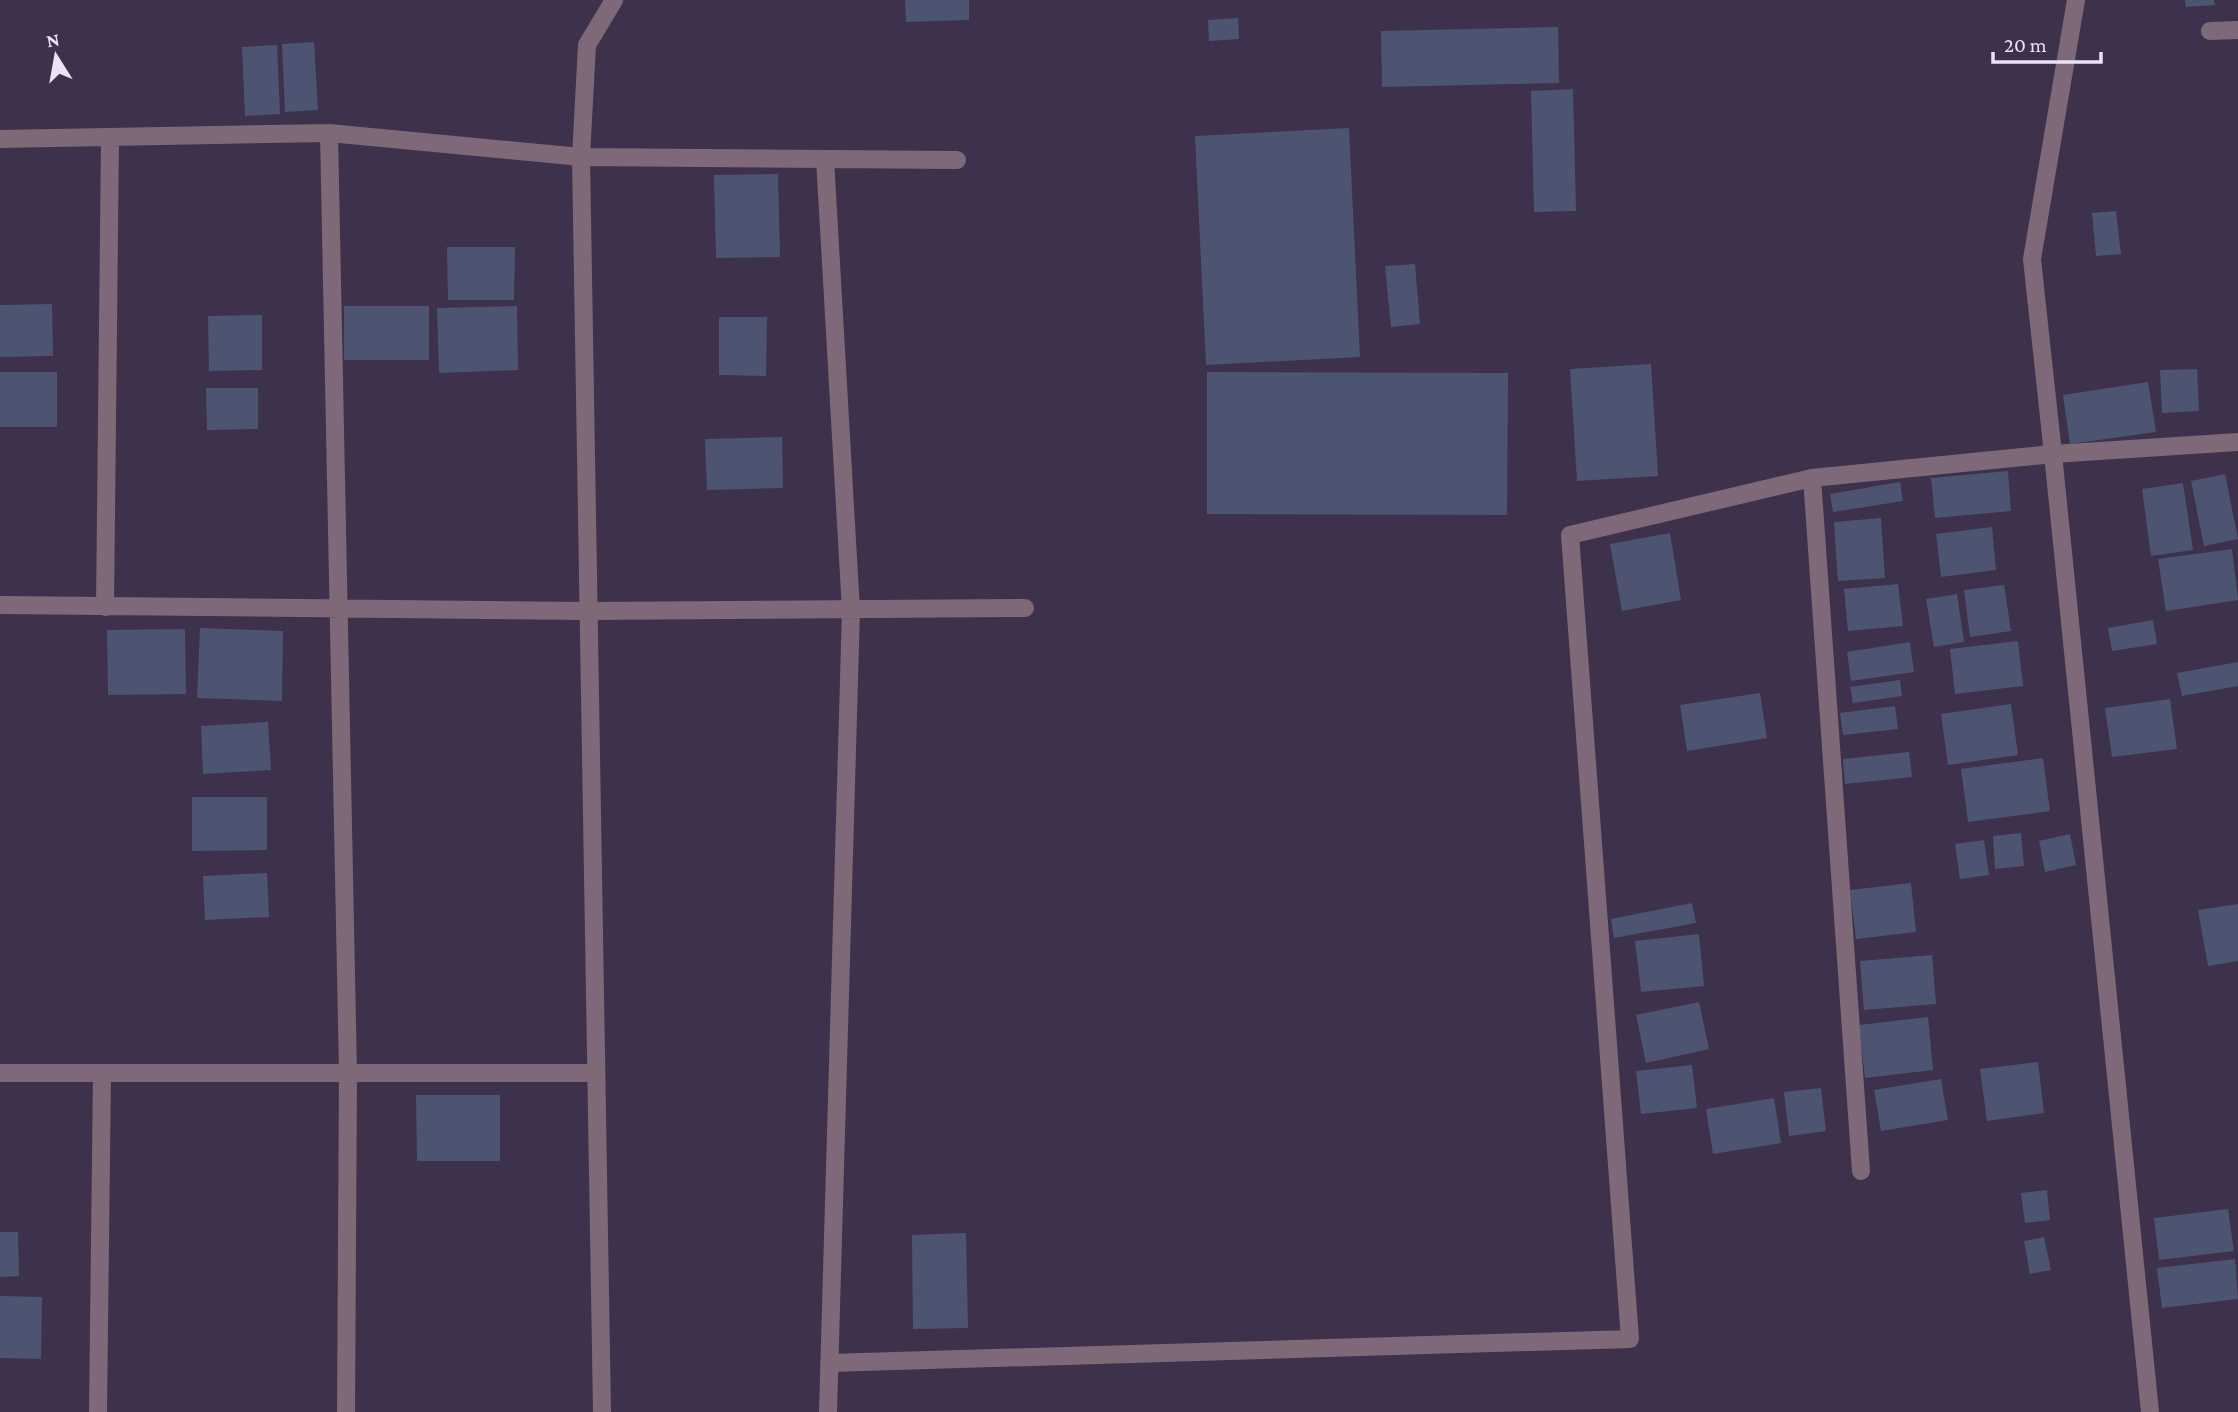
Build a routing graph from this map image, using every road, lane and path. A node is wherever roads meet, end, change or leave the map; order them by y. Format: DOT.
graph roads {
  1 [pos="614,0"];
  2 [pos="2076,0"];
  3 [pos="2238,30"];
  4 [pos="2210,31"];
  5 [pos="329,133"];
  6 [pos="110,138"];
  7 [pos="0,139"];
  8 [pos="581,157"];
  9 [pos="825,159"];
  10 [pos="957,160"];
  11 [pos="2238,442"];
  12 [pos="2053,454"];
  13 [pos="1812,478"];
  14 [pos="0,606"];
  15 [pos="105,607"];
  16 [pos="1025,608"];
  17 [pos="336,609"];
  18 [pos="851,610"];
  19 [pos="589,611"];
  20 [pos="0,1073"];
  21 [pos="102,1073"];
  22 [pos="348,1073"];
  23 [pos="596,1073"];
  24 [pos="1861,1171"];
  25 [pos="830,1363"];
  26 [pos="97,1412"];
  27 [pos="346,1412"];
  28 [pos="602,1412"];
  29 [pos="828,1412"];
  30 [pos="2150,1412"];
  1 -- 8 [label="street"];
  2 -- 12 [label="street"];
  3 -- 4 [label="street"];
  5 -- 6 [label="street"];
  5 -- 8 [label="street"];
  5 -- 17 [label="street"];
  6 -- 7 [label="street"];
  6 -- 15 [label="street"];
  8 -- 9 [label="street"];
  8 -- 19 [label="street"];
  9 -- 10 [label="street"];
  9 -- 18 [label="street"];
  11 -- 12 [label="street"];
  12 -- 13 [label="street"];
  12 -- 30 [label="street"];
  13 -- 24 [label="street"];
  13 -- 25 [label="street"];
  14 -- 15 [label="street"];
  15 -- 17 [label="street"];
  16 -- 18 [label="street"];
  17 -- 19 [label="street"];
  17 -- 22 [label="street"];
  18 -- 19 [label="street"];
  18 -- 25 [label="street"];
  19 -- 23 [label="street"];
  20 -- 21 [label="street"];
  21 -- 22 [label="street"];
  21 -- 26 [label="street"];
  22 -- 23 [label="street"];
  22 -- 27 [label="street"];
  23 -- 28 [label="street"];
  25 -- 29 [label="street"];
}
